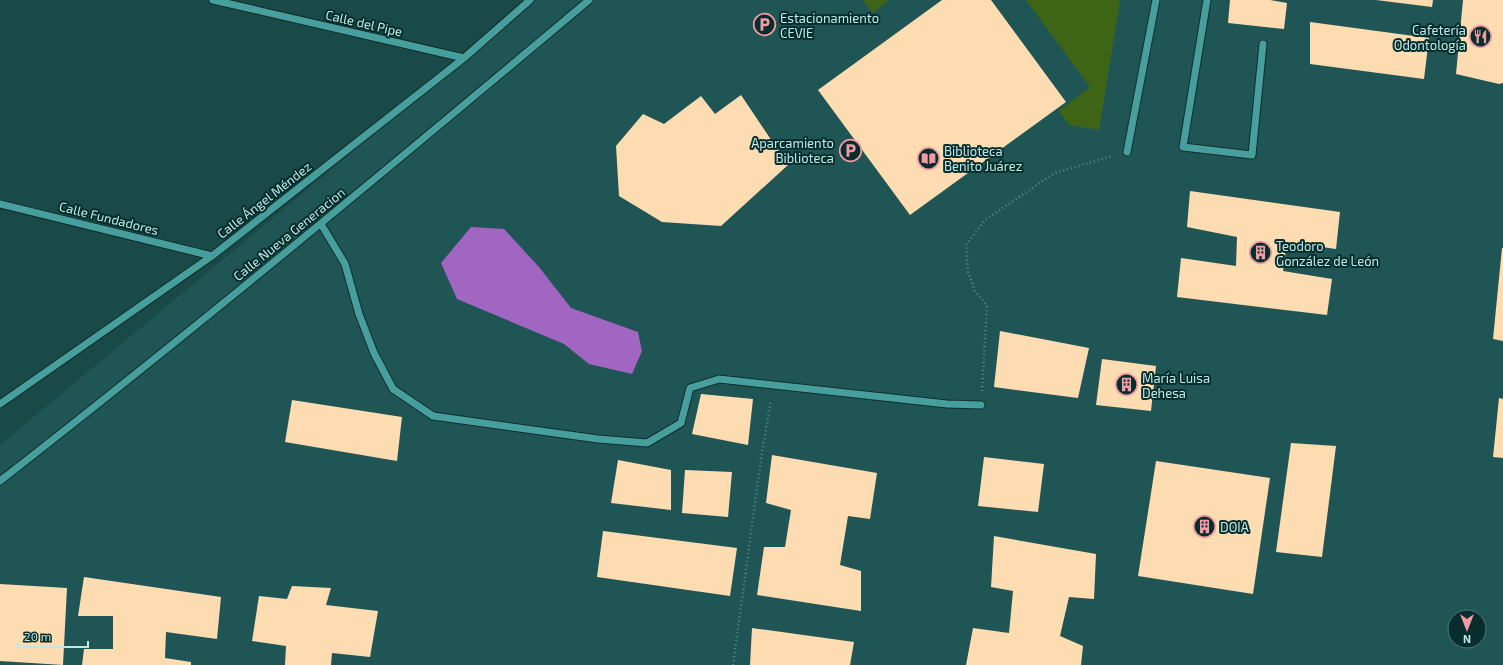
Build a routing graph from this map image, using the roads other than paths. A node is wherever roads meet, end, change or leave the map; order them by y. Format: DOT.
graph roads {
  1 [pos="213,0"];
  2 [pos="530,0"];
  3 [pos="589,0"];
  4 [pos="1156,0"];
  5 [pos="1207,0"];
  6 [pos="1263,44"];
  7 [pos="464,58"];
  8 [pos="1127,152"];
  9 [pos="0,204"];
  10 [pos="321,224"];
  11 [pos="212,256"];
  12 [pos="0,404"];
  13 [pos="981,405"];
  14 [pos="0,481"];
  1 -- 7 [label="street, Calle del Pipe"];
  2 -- 7 [label="street, Calle Ángel Méndez"];
  3 -- 10 [label="street, Calle Nueva Generacion"];
  4 -- 8 [label="street"];
  5 -- 6 [label="street"];
  7 -- 11 [label="street, Calle Ángel Méndez"];
  9 -- 11 [label="street, Calle Fundadores"];
  10 -- 13 [label="street"];
  10 -- 14 [label="street, Calle Nueva Generacion"];
  11 -- 12 [label="street, Calle Ángel Méndez"];
}
